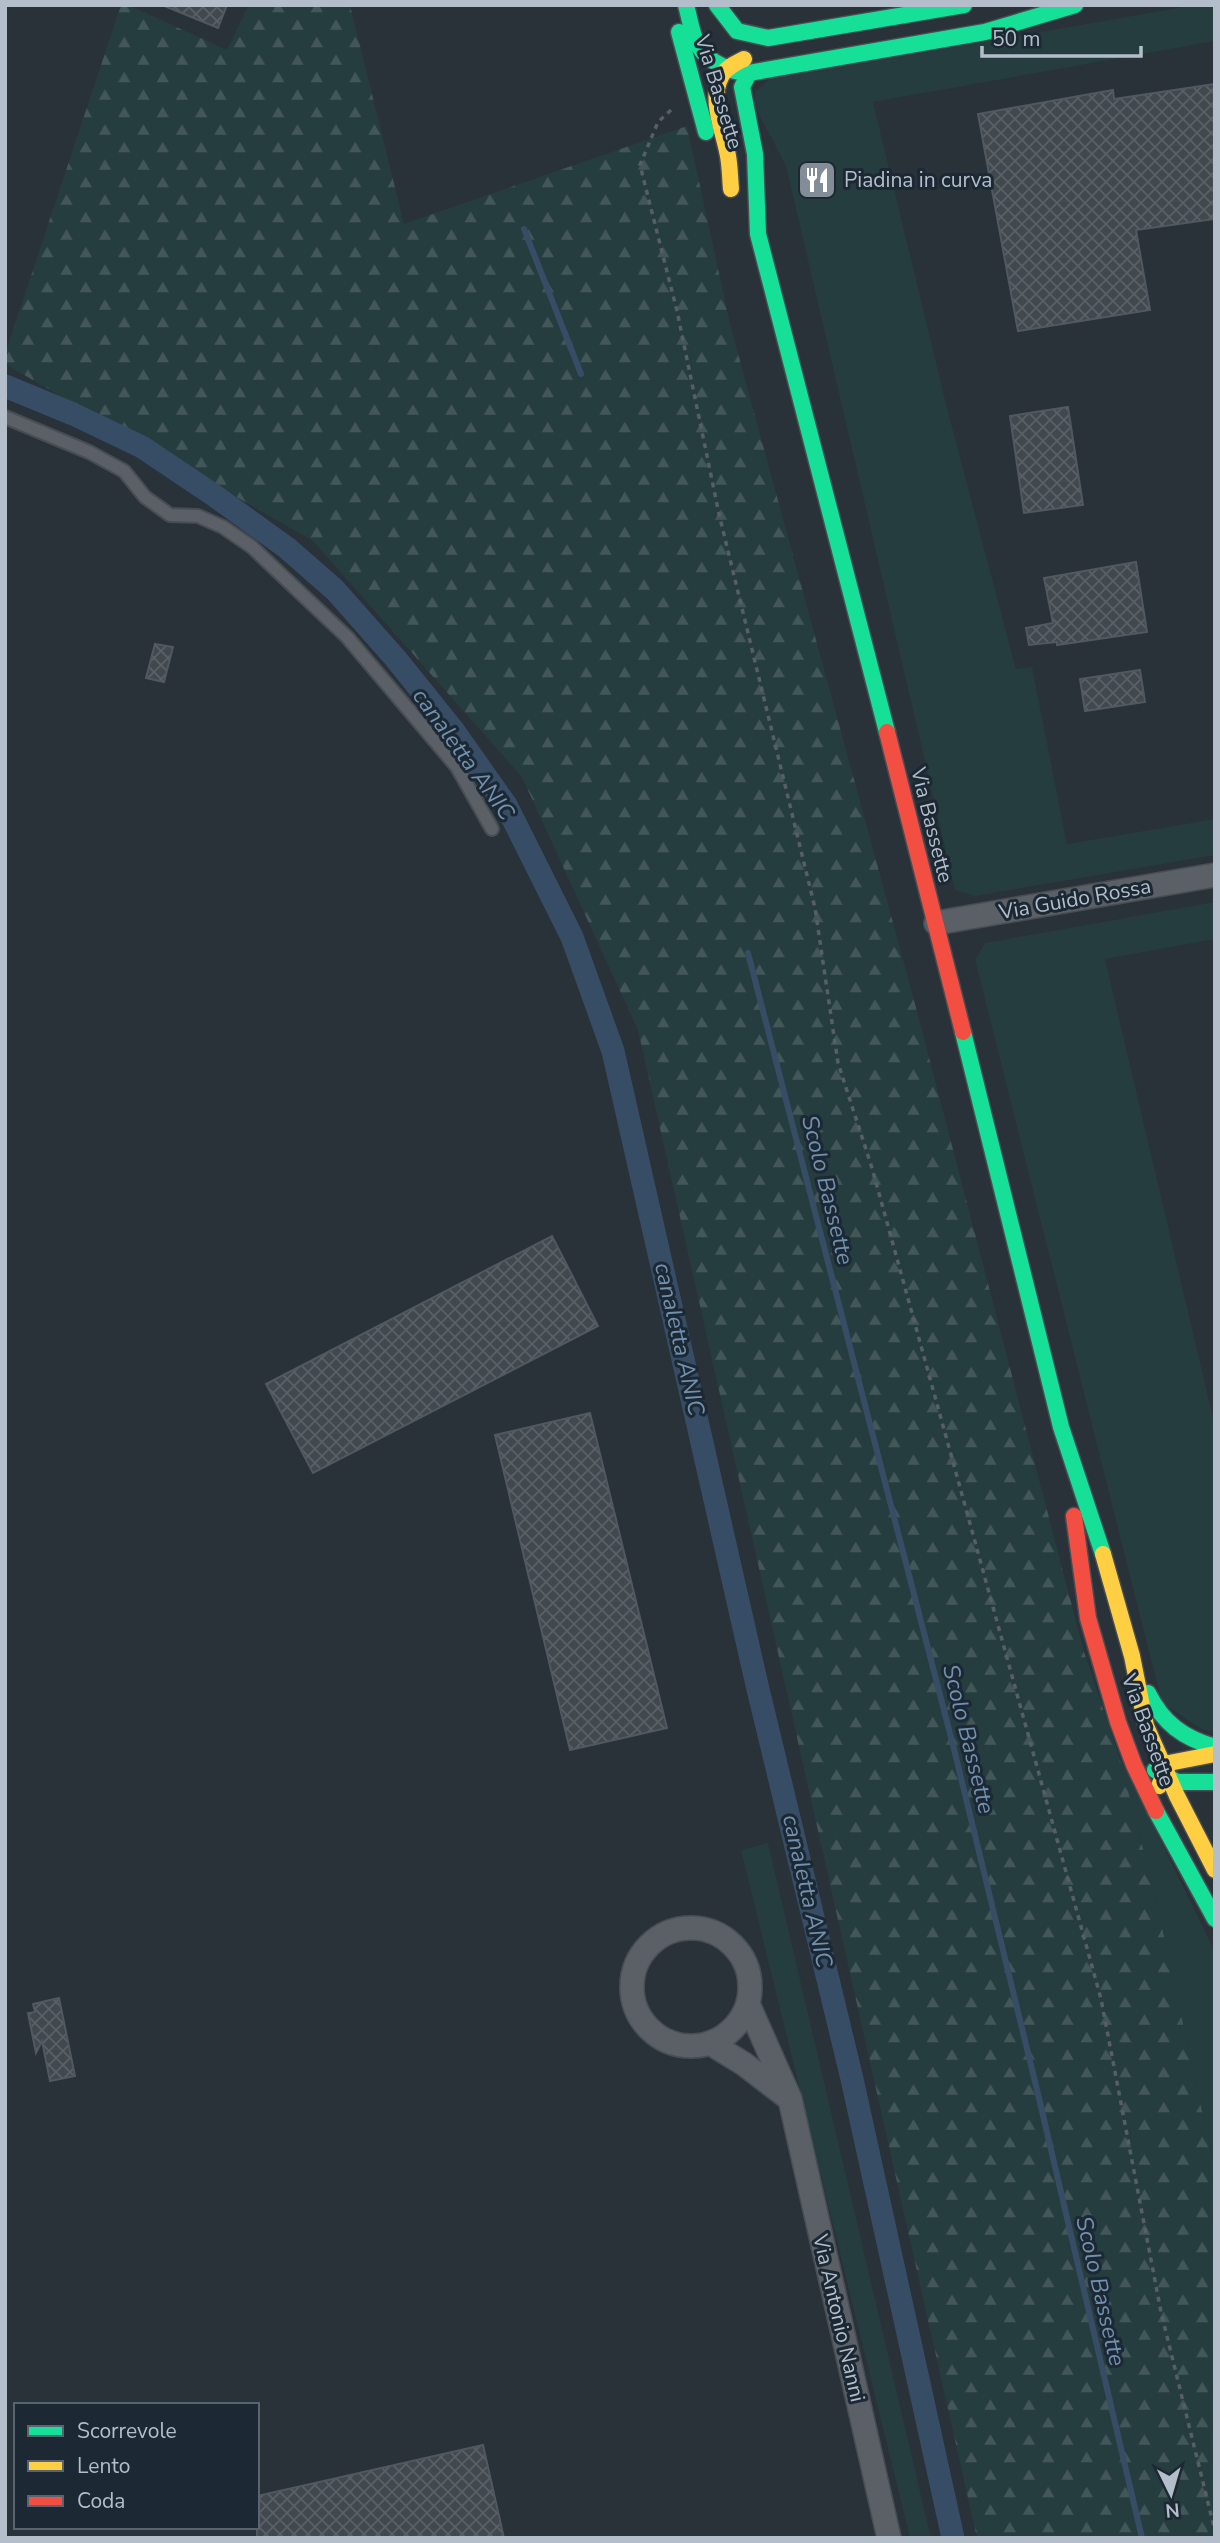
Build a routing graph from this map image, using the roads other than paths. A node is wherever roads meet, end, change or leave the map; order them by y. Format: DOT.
graph roads {
  1 [pos="671,5"];
  2 [pos="686,5"];
  3 [pos="964,5"];
  4 [pos="1075,5"];
  5 [pos="709,9"];
  6 [pos="982,14"];
  7 [pos="712,40"];
  8 [pos="722,69"];
  9 [pos="746,80"];
  10 [pos="756,181"];
  11 [pos="731,189"];
  12 [pos="758,234"];
  13 [pos="5,417"];
  14 [pos="492,829"];
  15 [pos="1215,875"];
  16 [pos="936,923"];
  17 [pos="1061,1427"];
  18 [pos="1078,1543"];
  19 [pos="1132,1656"];
  20 [pos="1215,1747"];
  21 [pos="1215,1754"];
  22 [pos="1167,1772"];
  23 [pos="1215,1782"];
  24 [pos="1215,1870"];
  25 [pos="1215,1892"];
  26 [pos="1215,1919"];
  27 [pos="748,2004"];
  28 [pos="710,2043"];
  29 [pos="790,2099"];
  30 [pos="889,2538"];
  1 -- 11 [label="main road, Via Bassette"];
  2 -- 8 [label="main road, Via Bassette"];
  3 -- 5 [label="main road, Via Bassette"];
  4 -- 9 [label="main road"];
  6 -- 8 [label="main road, Via Bassette"];
  7 -- 8 [label="main road, Via Bassette"];
  8 -- 9 [label="main road, Via Bassette"];
  8 -- 10 [label="main road, Via Bassette"];
  8 -- 11 [label="main road, Via Bassette"];
  9 -- 10 [label="main road, Via Bassette"];
  10 -- 12 [label="main road, Via Bassette"];
  11 -- 12 [label="main road, Via Bassette"];
  12 -- 16 [label="main road, Via Bassette"];
  13 -- 14 [label="lane"];
  15 -- 16 [label="street, Via Guido Rossa"];
  16 -- 17 [label="main road, Via Bassette"];
  17 -- 18 [label="main road, Via Bassette"];
  17 -- 19 [label="main road, Via Bassette"];
  18 -- 22 [label="main road, Via Bassette"];
  18 -- 26 [label="main road, Via Bassette"];
  19 -- 20 [label="main road"];
  19 -- 22 [label="main road, Via Bassette"];
  21 -- 22 [label="main road"];
  22 -- 23 [label="main road"];
  22 -- 24 [label="main road, Via Bassette"];
  22 -- 25 [label="main road, Via Bassette"];
  27 -- 28 [label="street"];
  27 -- 28 [label="street, Via Antonio Nanni"];
  27 -- 29 [label="street, Via Antonio Nanni"];
  28 -- 29 [label="street"];
  29 -- 30 [label="street, Via Antonio Nanni"];
}
